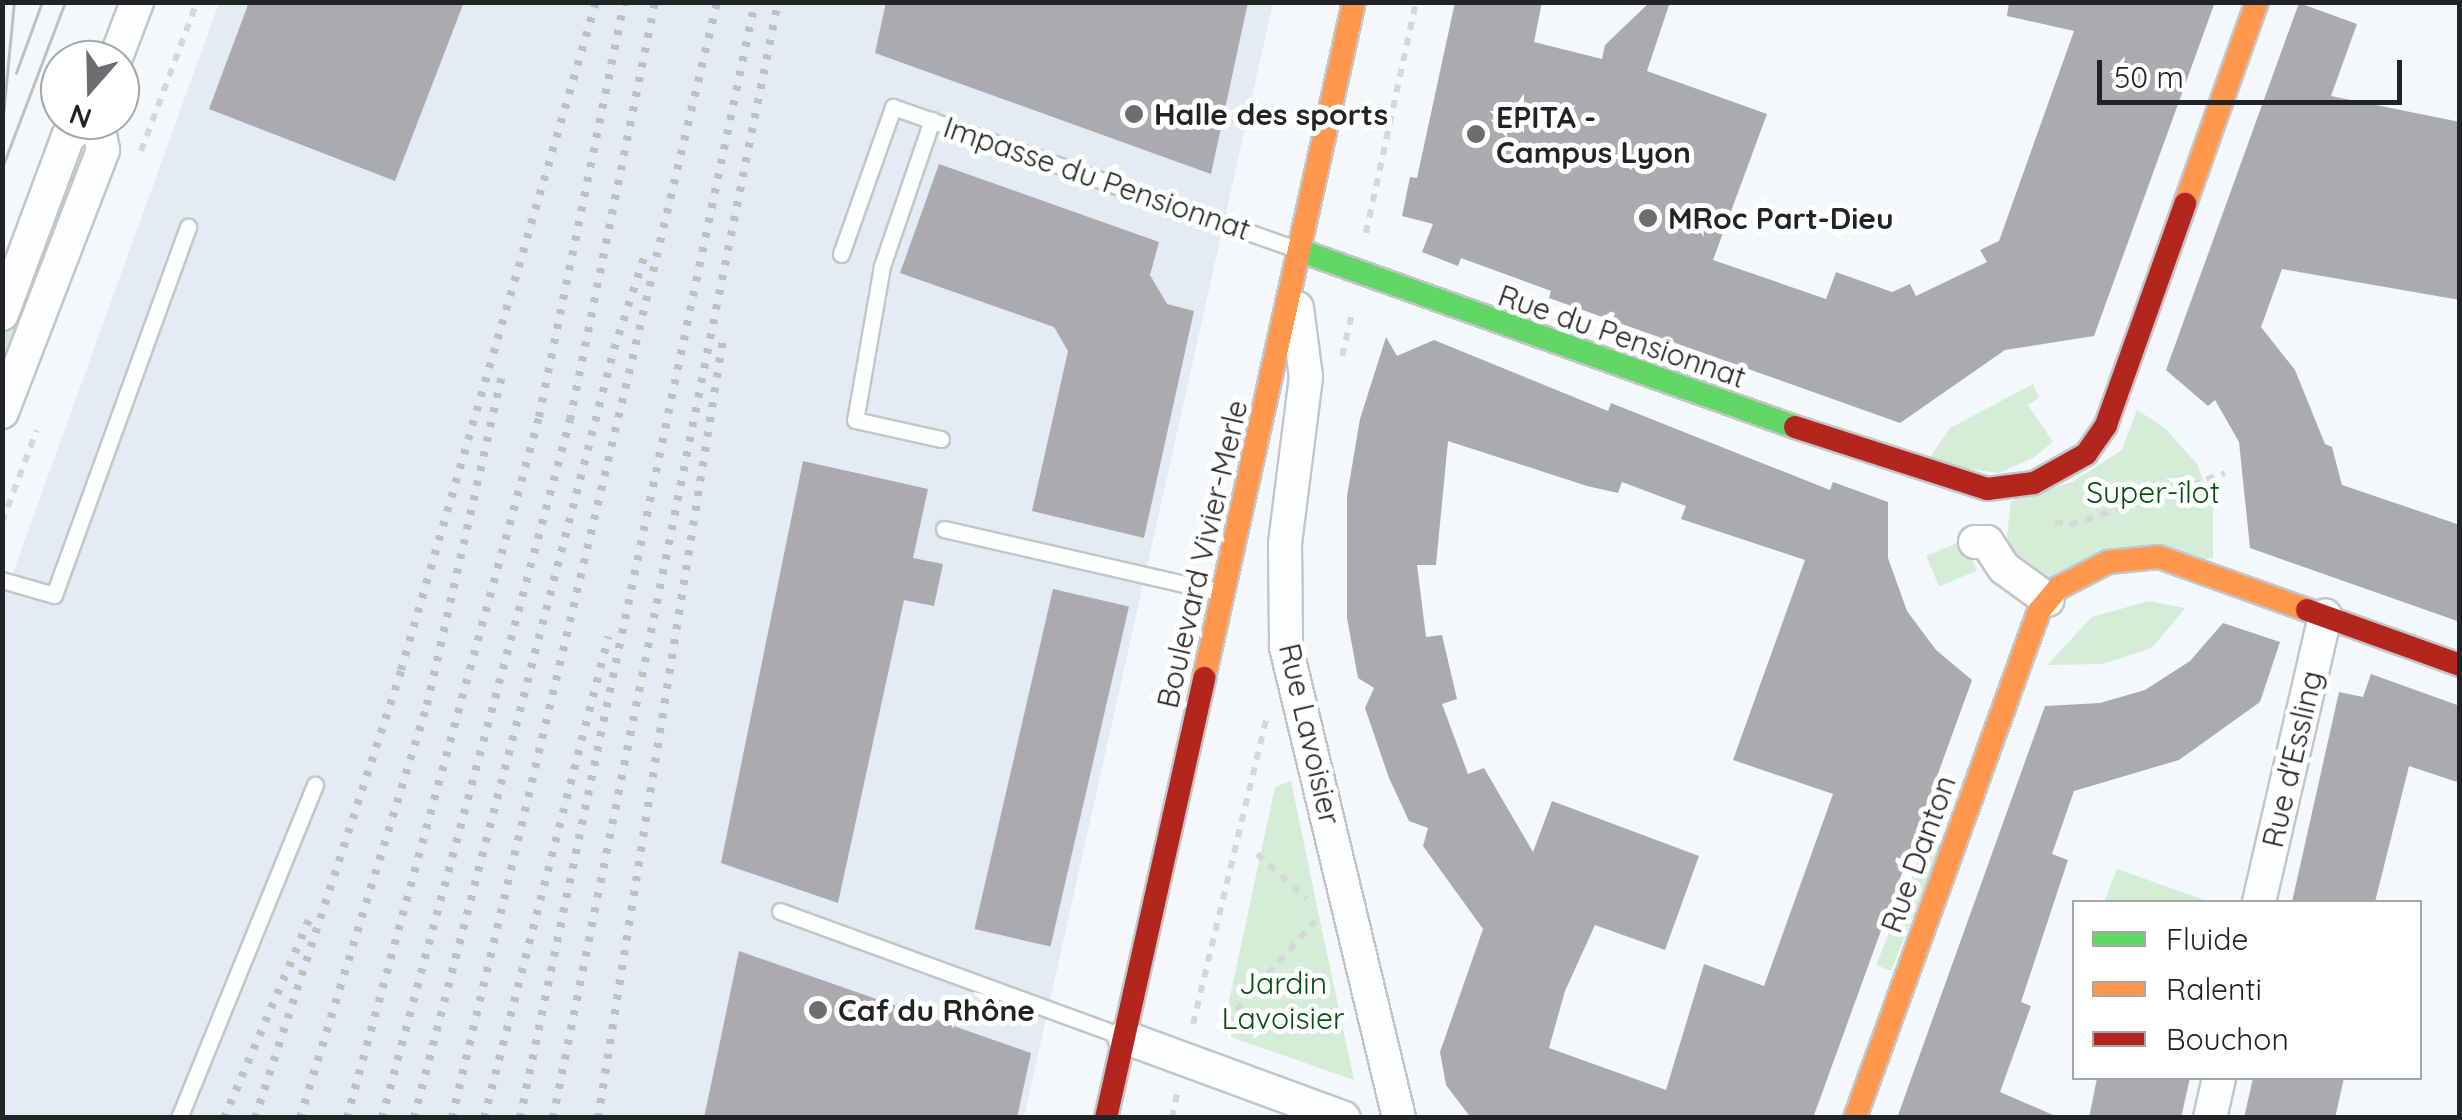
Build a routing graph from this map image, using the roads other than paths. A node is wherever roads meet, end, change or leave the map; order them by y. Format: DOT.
graph roads {
  1 [pos="137,2"];
  2 [pos="1354,2"];
  3 [pos="2257,2"];
  4 [pos="123,40"];
  5 [pos="932,120"];
  6 [pos="67,140"];
  7 [pos="102,140"];
  8 [pos="188,228"];
  9 [pos="1300,251"];
  10 [pos="841,254"];
  11 [pos="1294,285"];
  12 [pos="2,314"];
  13 [pos="2,412"];
  14 [pos="942,439"];
  15 [pos="944,529"];
  16 [pos="1975,542"];
  17 [pos="2,580"];
  18 [pos="1223,593"];
  19 [pos="2044,606"];
  20 [pos="2324,616"];
  21 [pos="2460,665"];
  22 [pos="315,786"];
  23 [pos="2259,900"];
  24 [pos="780,911"];
  25 [pos="1124,1037"];
  26 [pos="2219,1080"];
  27 [pos="179,1118"];
  28 [pos="1106,1118"];
  29 [pos="1344,1118"];
  30 [pos="1399,1118"];
  31 [pos="1855,1118"];
  32 [pos="2210,1118"];
  1 -- 4 [label="street"];
  2 -- 9 [label="street, Boulevard Vivier-Merle"];
  3 -- 9 [label="street, Rue du Pensionnat"];
  5 -- 9 [label="lane, Impasse du Pensionnat"];
  5 -- 10 [label="lane, Impasse du Pensionnat"];
  5 -- 14 [label="lane"];
  6 -- 12 [label="street"];
  7 -- 13 [label="street"];
  8 -- 17 [label="lane"];
  9 -- 11 [label="street, Boulevard Vivier-Merle"];
  11 -- 18 [label="street, Boulevard Vivier-Merle"];
  11 -- 30 [label="street, Rue Lavoisier"];
  15 -- 18 [label="lane"];
  16 -- 19 [label="street"];
  18 -- 25 [label="street, Boulevard Vivier-Merle"];
  19 -- 20 [label="street"];
  19 -- 31 [label="street, Rue Danton"];
  20 -- 21 [label="street"];
  20 -- 23 [label="street, Rue d'Essling"];
  22 -- 27 [label="lane"];
  24 -- 25 [label="lane"];
  25 -- 28 [label="street, Boulevard Vivier-Merle"];
  25 -- 29 [label="street"];
  26 -- 32 [label="street"];
}
